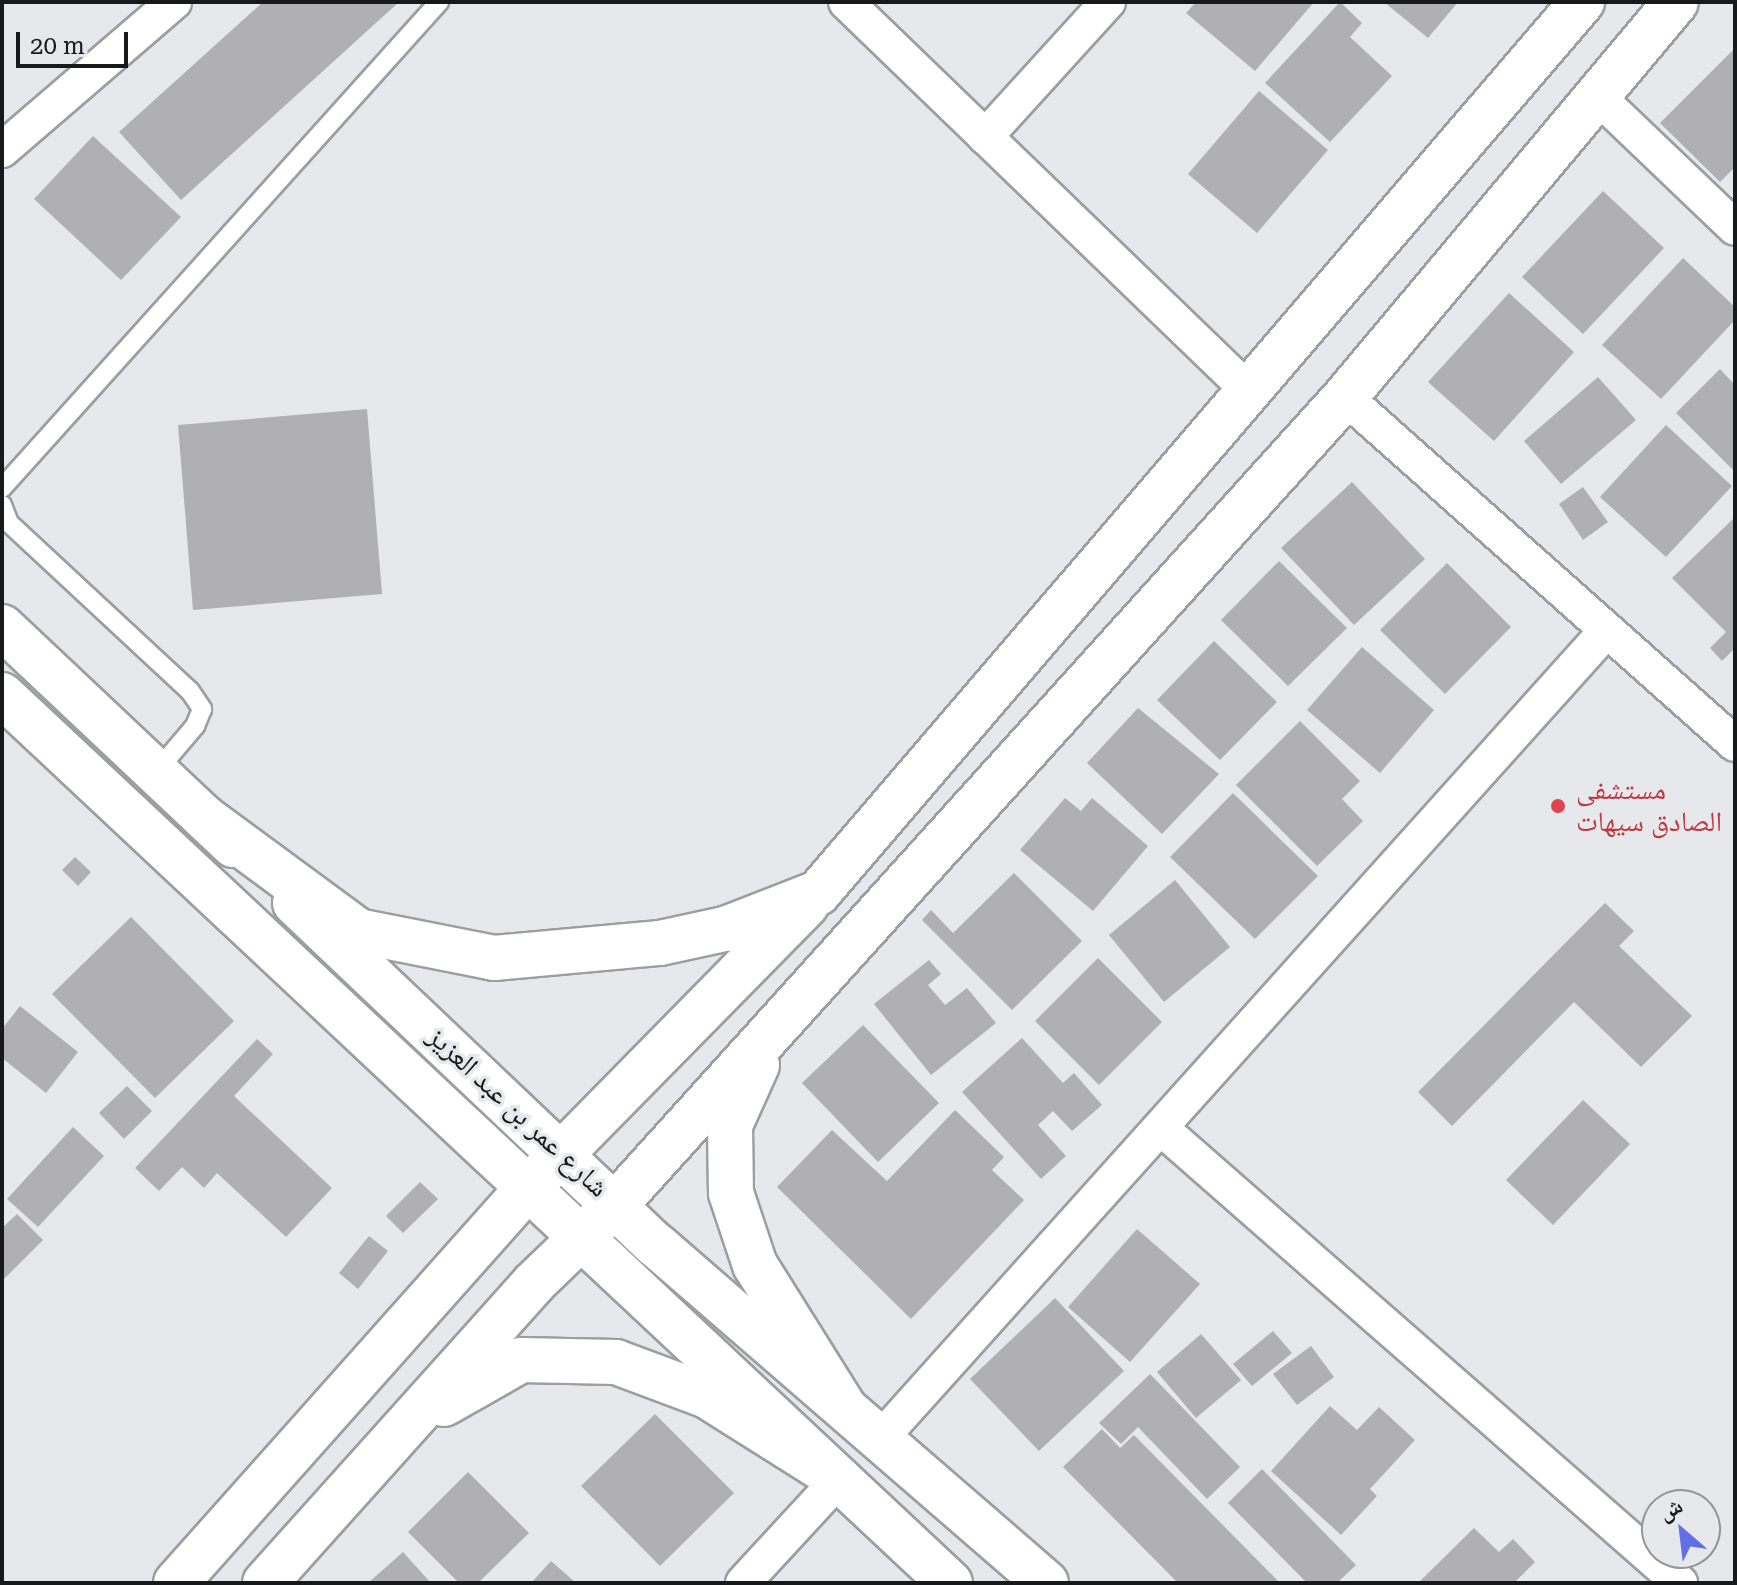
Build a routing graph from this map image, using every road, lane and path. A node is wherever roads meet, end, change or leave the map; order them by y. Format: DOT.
graph roads {
  1 [pos="174,2"];
  2 [pos="439,2"];
  3 [pos="846,2"];
  4 [pos="1108,2"];
  5 [pos="1582,2"];
  6 [pos="1676,2"];
  7 [pos="1596,95"];
  8 [pos="985,137"];
  9 [pos="2,150"];
  10 [pos="1735,228"];
  11 [pos="1249,391"];
  12 [pos="1345,397"];
  13 [pos="2,488"];
  14 [pos="2,505"];
  15 [pos="2,627"];
  16 [pos="1607,630"];
  17 [pos="2,695"];
  18 [pos="1735,744"];
  19 [pos="156,772"];
  20 [pos="205,818"];
  21 [pos="818,893"];
  22 [pos="775,1025"];
  23 [pos="1162,1129"];
  24 [pos="562,1156"];
  25 [pos="526,1190"];
  26 [pos="617,1203"];
  27 [pos="580,1241"];
  28 [pos="844,1407"];
  29 [pos="881,1438"];
  30 [pos="377,1459"];
  31 [pos="839,1479"];
  32 [pos="176,1583"];
  33 [pos="265,1583"];
  34 [pos="743,1583"];
  35 [pos="950,1583"];
  36 [pos="1046,1583"];
  37 [pos="1680,1583"];
  1 -- 9 [label="street"];
  2 -- 13 [label="lane"];
  3 -- 8 [label="street"];
  4 -- 8 [label="street"];
  5 -- 11 [label="main road"];
  6 -- 7 [label="main road"];
  7 -- 10 [label="street"];
  7 -- 12 [label="main road"];
  8 -- 11 [label="street"];
  11 -- 21 [label="main road"];
  12 -- 16 [label="street"];
  12 -- 22 [label="main road"];
  14 -- 19 [label="lane"];
  15 -- 19 [label="main road, شارع عمر بن عبد العزيز"];
  16 -- 18 [label="street"];
  16 -- 23 [label="street"];
  17 -- 25 [label="main road"];
  19 -- 20 [label="main road, شارع عمر بن عبد العزيز"];
  20 -- 21 [label="main road"];
  20 -- 24 [label="main road, شارع عمر بن عبد العزيز"];
  21 -- 24 [label="main road"];
  22 -- 26 [label="main road"];
  22 -- 28 [label="main road"];
  23 -- 29 [label="street"];
  23 -- 37 [label="street"];
  24 -- 25 [label="main road"];
  24 -- 26 [label="main road, شارع عمر بن عبد العزيز"];
  25 -- 27 [label="main road"];
  25 -- 32 [label="main road"];
  26 -- 27 [label="main road"];
  26 -- 28 [label="main road, شارع عمر بن عبد العزيز"];
  27 -- 30 [label="main road"];
  27 -- 31 [label="main road"];
  28 -- 29 [label="main road, شارع عمر بن عبد العزيز"];
  29 -- 36 [label="main road, شارع عمر بن عبد العزيز"];
  30 -- 31 [label="main road"];
  30 -- 33 [label="main road"];
  31 -- 34 [label="street"];
  31 -- 35 [label="main road"];
}
